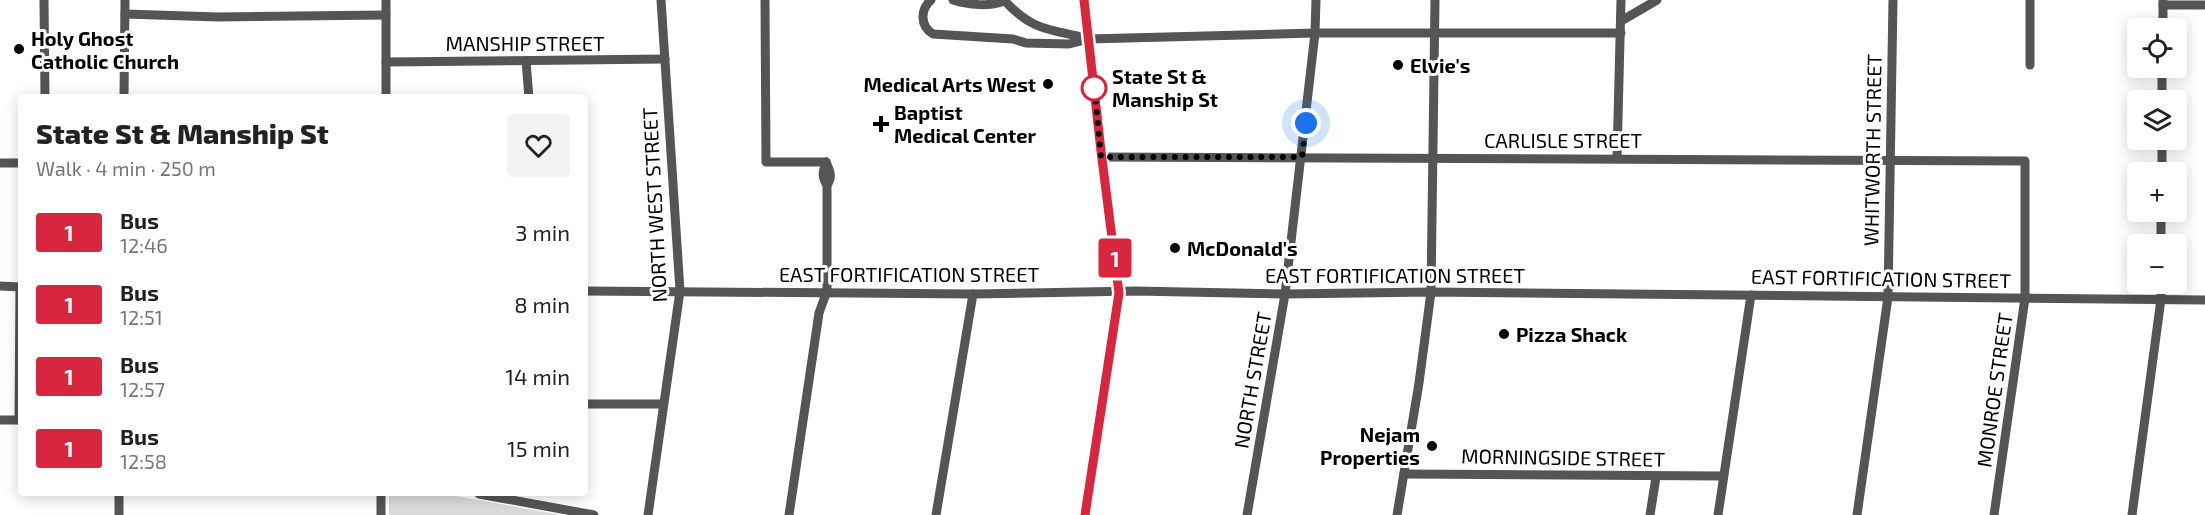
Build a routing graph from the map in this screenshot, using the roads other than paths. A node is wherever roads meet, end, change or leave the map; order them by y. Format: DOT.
graph roads {
  1 [pos="44,0"];
  2 [pos="125,0"];
  3 [pos="386,0"];
  4 [pos="661,0"];
  5 [pos="765,0"];
  6 [pos="931,0"];
  7 [pos="953,0"];
  8 [pos="1004,0"];
  9 [pos="1084,0"];
  10 [pos="1316,0"];
  11 [pos="1435,0"];
  12 [pos="1621,0"];
  13 [pos="1657,0"];
  14 [pos="1893,0"];
  15 [pos="2030,0"];
  16 [pos="2163,2"];
  17 [pos="2205,5"];
  18 [pos="125,14"];
  19 [pos="386,15"];
  20 [pos="2163,18"];
  21 [pos="1621,21"];
  22 [pos="1315,33"];
  23 [pos="1436,33"];
  24 [pos="1621,33"];
  25 [pos="1089,39"];
  26 [pos="665,59"];
  27 [pos="526,61"];
  28 [pos="386,62"];
  29 [pos="2030,65"];
  30 [pos="45,94"];
  31 [pos="124,94"];
  32 [pos="386,94"];
  33 [pos="529,94"];
  34 [pos="1101,157"];
  35 [pos="1302,157"];
  36 [pos="1434,157"];
  37 [pos="1617,158"];
  38 [pos="1890,161"];
  39 [pos="2025,161"];
  40 [pos="0,163"];
  41 [pos="18,163"];
  42 [pos="0,286"];
  43 [pos="18,287"];
  44 [pos="588,291"];
  45 [pos="680,291"];
  46 [pos="827,291"];
  47 [pos="1431,292"];
  48 [pos="1119,293"];
  49 [pos="973,294"];
  50 [pos="1285,294"];
  51 [pos="2161,294"];
  52 [pos="1751,295"];
  53 [pos="1888,297"];
  54 [pos="2025,298"];
  55 [pos="2161,299"];
  56 [pos="2205,300"];
  57 [pos="588,404"];
  58 [pos="663,404"];
  59 [pos="0,420"];
  60 [pos="18,420"];
  61 [pos="1404,474"];
  62 [pos="1723,476"];
  63 [pos="1656,477"];
  64 [pos="119,496"];
  65 [pos="381,496"];
  66 [pos="490,496"];
  67 [pos="119,515"];
  68 [pos="381,515"];
  69 [pos="594,515"];
  70 [pos="648,515"];
  71 [pos="789,515"];
  72 [pos="936,515"];
  73 [pos="1085,515"];
  74 [pos="1247,515"];
  75 [pos="1397,515"];
  76 [pos="1650,515"];
  77 [pos="1718,515"];
  78 [pos="1857,515"];
  79 [pos="1994,515"];
  80 [pos="2132,515"];
  1 -- 30 [label="street"];
  2 -- 18 [label="street"];
  3 -- 19 [label="street"];
  4 -- 26 [label="street, NORTH WEST STREET"];
  5 -- 46 [label="street"];
  6 -- 25 [label="street"];
  7 -- 8 [label="street"];
  8 -- 25 [label="street"];
  9 -- 25 [label="main road"];
  10 -- 22 [label="street, NORTH STREET"];
  11 -- 23 [label="street"];
  12 -- 21 [label="street"];
  13 -- 21 [label="street"];
  14 -- 38 [label="street, WHITWORTH STREET"];
  15 -- 29 [label="street"];
  16 -- 17 [label="street"];
  16 -- 20 [label="street"];
  18 -- 19 [label="street"];
  18 -- 31 [label="street"];
  19 -- 28 [label="street"];
  21 -- 24 [label="street"];
  22 -- 23 [label="street"];
  22 -- 25 [label="street"];
  22 -- 35 [label="street, NORTH STREET"];
  23 -- 24 [label="street"];
  23 -- 36 [label="street"];
  24 -- 37 [label="street"];
  25 -- 34 [label="main road"];
  26 -- 27 [label="street, MANSHIP STREET"];
  26 -- 45 [label="street, NORTH WEST STREET"];
  27 -- 28 [label="street, MANSHIP STREET"];
  27 -- 33 [label="street"];
  28 -- 32 [label="street"];
  34 -- 35 [label="street, CARLISLE STREET"];
  34 -- 48 [label="main road"];
  35 -- 36 [label="street, CARLISLE STREET"];
  35 -- 50 [label="street, NORTH STREET"];
  36 -- 37 [label="street, CARLISLE STREET"];
  36 -- 47 [label="street"];
  37 -- 38 [label="street, CARLISLE STREET"];
  38 -- 39 [label="street, CARLISLE STREET"];
  38 -- 53 [label="street, WHITWORTH STREET"];
  39 -- 54 [label="street, MONROE STREET"];
  40 -- 41 [label="street"];
  42 -- 43 [label="street"];
  44 -- 45 [label="street, EAST FORTIFICATION STREET"];
  45 -- 46 [label="street, EAST FORTIFICATION STREET"];
  45 -- 58 [label="street, NORTH WEST STREET"];
  46 -- 49 [label="street, EAST FORTIFICATION STREET"];
  46 -- 71 [label="street"];
  47 -- 50 [label="street, EAST FORTIFICATION STREET"];
  47 -- 52 [label="street, EAST FORTIFICATION STREET"];
  47 -- 61 [label="street"];
  48 -- 49 [label="street, EAST FORTIFICATION STREET"];
  48 -- 50 [label="street, EAST FORTIFICATION STREET"];
  48 -- 73 [label="main road"];
  49 -- 72 [label="street"];
  50 -- 74 [label="street, NORTH STREET"];
  51 -- 55 [label="street"];
  52 -- 53 [label="street, EAST FORTIFICATION STREET"];
  52 -- 62 [label="street"];
  53 -- 54 [label="street, EAST FORTIFICATION STREET"];
  53 -- 78 [label="street, WHITWORTH STREET"];
  54 -- 55 [label="street, EAST FORTIFICATION STREET"];
  54 -- 79 [label="street, MONROE STREET"];
  55 -- 56 [label="street, EAST FORTIFICATION STREET"];
  55 -- 80 [label="street"];
  57 -- 58 [label="street"];
  58 -- 70 [label="street, NORTH WEST STREET"];
  59 -- 60 [label="street"];
  61 -- 63 [label="street, MORNINGSIDE STREET"];
  61 -- 75 [label="street"];
  62 -- 63 [label="street, MORNINGSIDE STREET"];
  62 -- 77 [label="street"];
  63 -- 76 [label="street"];
  64 -- 67 [label="street"];
  65 -- 68 [label="street"];
  66 -- 69 [label="street"];
}
